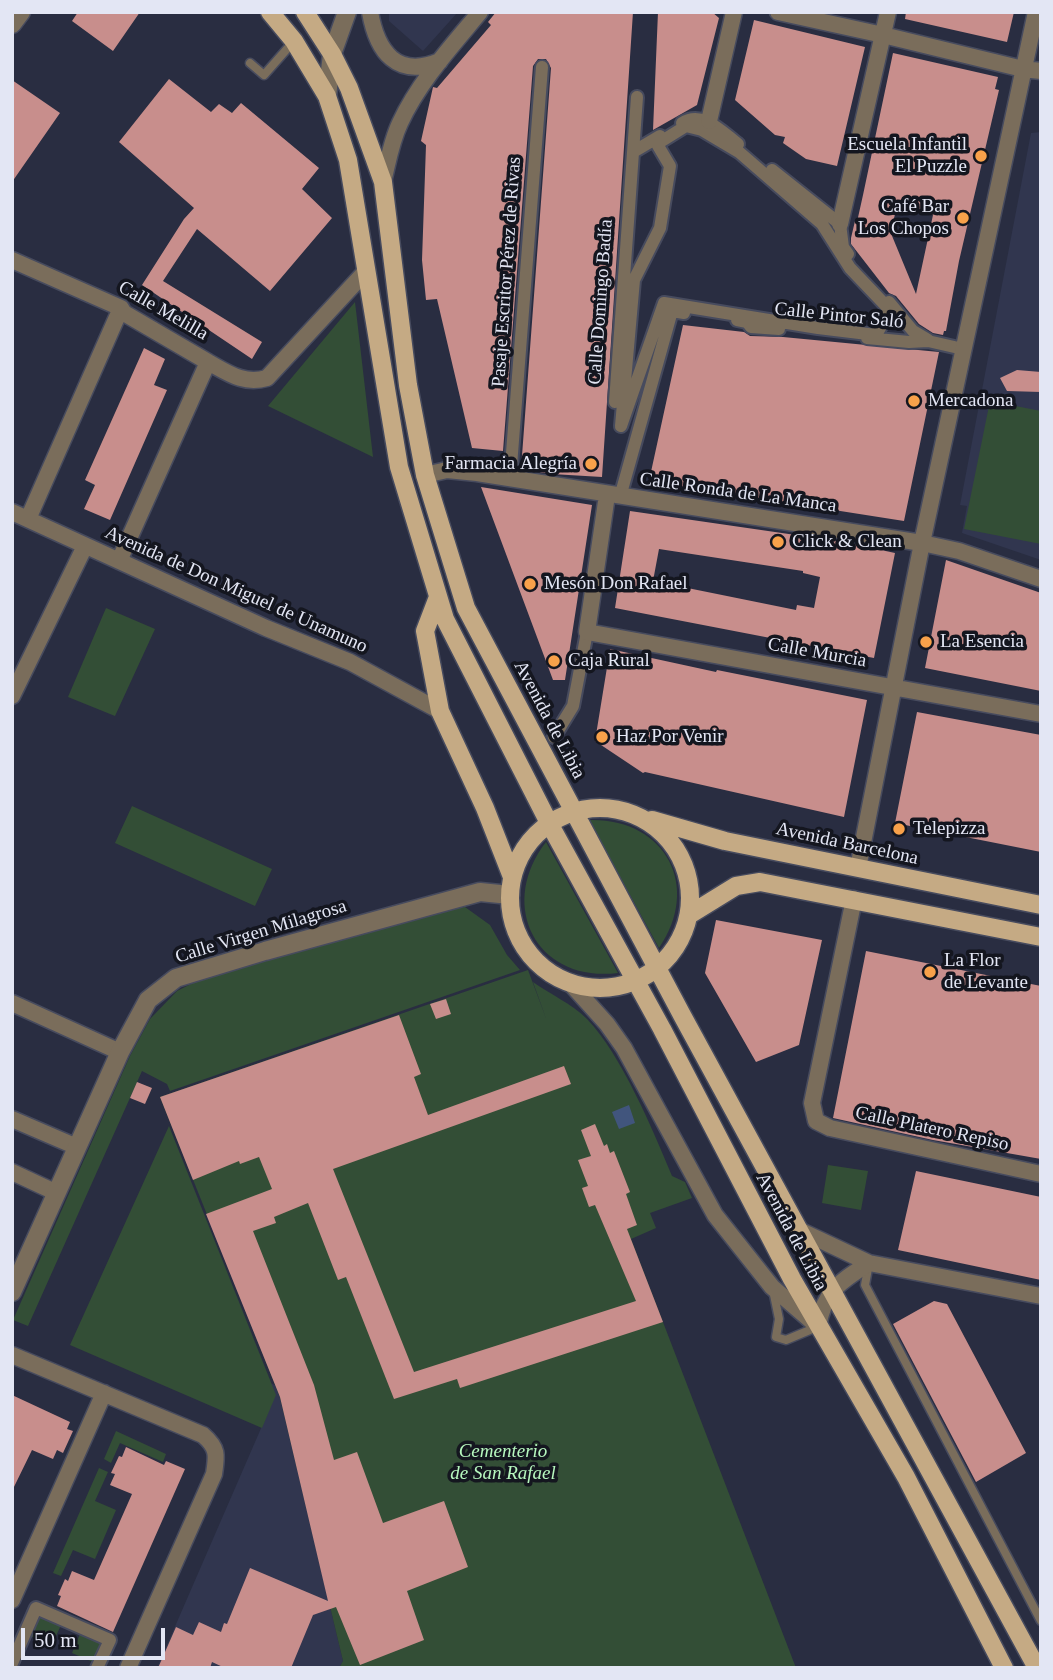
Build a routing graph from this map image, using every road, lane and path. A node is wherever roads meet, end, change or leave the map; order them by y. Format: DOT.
graph roads {
  1 [pos="270,12"];
  2 [pos="305,12"];
  3 [pos="347,12"];
  4 [pos="370,12"];
  5 [pos="480,12"];
  6 [pos="734,12"];
  7 [pos="778,12"];
  8 [pos="888,12"];
  9 [pos="1036,12"];
  10 [pos="883,35"];
  11 [pos="294,41"];
  12 [pos="332,54"];
  13 [pos="440,61"];
  14 [pos="250,63"];
  15 [pos="542,67"];
  16 [pos="1023,69"];
  17 [pos="1041,71"];
  18 [pos="327,96"];
  19 [pos="637,97"];
  20 [pos="709,121"];
  21 [pos="633,152"];
  22 [pos="383,181"];
  23 [pos="822,224"];
  24 [pos="840,224"];
  25 [pos="12,260"];
  26 [pos="367,270"];
  27 [pos="121,308"];
  28 [pos="928,341"];
  29 [pos="963,349"];
  30 [pos="208,362"];
  31 [pos="634,447"];
  32 [pos="425,475"];
  33 [pos="510,479"];
  34 [pos="613,496"];
  35 [pos="12,512"];
  36 [pos="28,519"];
  37 [pos="922,543"];
  38 [pos="85,546"];
  39 [pos="119,561"];
  40 [pos="1041,579"];
  41 [pos="438,597"];
  42 [pos="587,632"];
  43 [pos="895,688"];
  44 [pos="12,696"];
  45 [pos="440,711"];
  46 [pos="1041,714"];
  47 [pos="554,737"];
  48 [pos="573,811"];
  49 [pos="646,818"];
  50 [pos="549,823"];
  51 [pos="858,868"];
  52 [pos="512,877"];
  53 [pos="510,895"];
  54 [pos="854,899"];
  55 [pos="1041,905"];
  56 [pos="689,915"];
  57 [pos="1041,937"];
  58 [pos="658,968"];
  59 [pos="636,981"];
  60 [pos="570,983"];
  61 [pos="12,1003"];
  62 [pos="120,1052"];
  63 [pos="12,1119"];
  64 [pos="77,1147"];
  65 [pos="12,1172"];
  66 [pos="1041,1174"];
  67 [pos="57,1192"];
  68 [pos="801,1231"];
  69 [pos="869,1263"];
  70 [pos="772,1287"];
  71 [pos="832,1289"];
  72 [pos="12,1292"];
  73 [pos="1041,1296"];
  74 [pos="818,1326"];
  75 [pos="12,1355"];
  76 [pos="104,1393"];
  77 [pos="12,1600"];
  78 [pos="1041,1621"];
  79 [pos="12,1662"];
  80 [pos="97,1668"];
  81 [pos="128,1668"];
  82 [pos="1004,1668"];
  83 [pos="1037,1668"];
  1 -- 11 [label="main road, Avenida de Libia"];
  2 -- 12 [label="main road, Avenida de Libia"];
  3 -- 12 [label="street"];
  4 -- 13 [label="street"];
  5 -- 13 [label="street"];
  6 -- 20 [label="street"];
  7 -- 10 [label="street"];
  8 -- 10 [label="street"];
  9 -- 16 [label="street"];
  10 -- 16 [label="street"];
  10 -- 24 [label="street"];
  11 -- 14 [label="lane"];
  11 -- 18 [label="main road, Avenida de Libia"];
  12 -- 18 [label="street"];
  12 -- 22 [label="main road, Avenida de Libia"];
  13 -- 22 [label="street"];
  15 -- 33 [label="street, Pasaje Escritor Pérez de Rivas"];
  16 -- 17 [label="street"];
  16 -- 29 [label="street"];
  18 -- 26 [label="main road, Avenida de Libia"];
  19 -- 21 [label="street, Calle Domingo Badía"];
  20 -- 21 [label="street"];
  20 -- 24 [label="street"];
  21 -- 31 [label="street, Calle Domingo Badía"];
  22 -- 32 [label="main road, Avenida de Libia"];
  23 -- 23 [label="street"];
  24 -- 28 [label="street"];
  25 -- 27 [label="street, Calle Melilla"];
  26 -- 30 [label="street"];
  26 -- 41 [label="main road, Avenida de Libia"];
  27 -- 30 [label="street, Calle Melilla"];
  27 -- 36 [label="street"];
  28 -- 29 [label="street, Calle Pintor Saló"];
  28 -- 31 [label="street, Calle Pintor Saló"];
  29 -- 37 [label="street"];
  30 -- 39 [label="street, Calle Melilla"];
  31 -- 34 [label="street"];
  32 -- 33 [label="street, Calle Ronda de La Manca"];
  32 -- 48 [label="main road, Avenida de Libia"];
  33 -- 34 [label="street, Calle Ronda de La Manca"];
  34 -- 37 [label="street, Calle Ronda de La Manca"];
  34 -- 42 [label="street"];
  35 -- 36 [label="street, Avenida de Don Miguel de Unamuno"];
  36 -- 38 [label="street, Avenida de Don Miguel de Unamuno"];
  37 -- 40 [label="street, Calle Ronda de La Manca"];
  37 -- 43 [label="street"];
  38 -- 39 [label="street, Avenida de Don Miguel de Unamuno"];
  38 -- 44 [label="street"];
  39 -- 45 [label="street, Avenida de Don Miguel de Unamuno"];
  41 -- 45 [label="main road"];
  41 -- 50 [label="main road, Avenida de Libia"];
  42 -- 43 [label="street, Calle Murcia"];
  42 -- 47 [label="street"];
  43 -- 46 [label="street, Calle Murcia"];
  43 -- 51 [label="street"];
  45 -- 52 [label="main road"];
  48 -- 49 [label="main road, Avenida Barcelona"];
  48 -- 50 [label="main road"];
  48 -- 58 [label="main road, Avenida de Libia"];
  49 -- 51 [label="main road, Avenida Barcelona"];
  49 -- 56 [label="main road"];
  50 -- 52 [label="main road"];
  50 -- 59 [label="main road, Avenida de Libia"];
  51 -- 55 [label="main road, Avenida Barcelona"];
  52 -- 53 [label="main road"];
  53 -- 60 [label="main road"];
  53 -- 62 [label="street, Calle Virgen Milagrosa"];
  54 -- 56 [label="main road"];
  54 -- 57 [label="main road"];
  54 -- 66 [label="street, Calle Platero Repiso"];
  56 -- 58 [label="main road"];
  58 -- 59 [label="main road"];
  58 -- 68 [label="main road, Avenida de Libia"];
  59 -- 60 [label="main road"];
  59 -- 74 [label="main road, Avenida de Libia"];
  60 -- 70 [label="street, Avenida de Libia"];
  61 -- 62 [label="street"];
  62 -- 64 [label="street, Calle Virgen Milagrosa"];
  63 -- 64 [label="street"];
  64 -- 67 [label="street, Calle Virgen Milagrosa"];
  65 -- 67 [label="street"];
  67 -- 72 [label="street, Calle Virgen Milagrosa"];
  68 -- 69 [label="street"];
  68 -- 71 [label="main road, Avenida de Libia"];
  69 -- 71 [label="street"];
  69 -- 73 [label="street"];
  69 -- 78 [label="lane"];
  70 -- 74 [label="street, Avenida de Libia"];
  70 -- 74 [label="lane"];
  71 -- 74 [label="street, Avenida de Libia"];
  71 -- 83 [label="main road, Avenida de Libia"];
  74 -- 82 [label="main road, Avenida de Libia"];
  75 -- 76 [label="street"];
  76 -- 77 [label="street"];
  76 -- 81 [label="street"];
  79 -- 80 [label="street"];
}
